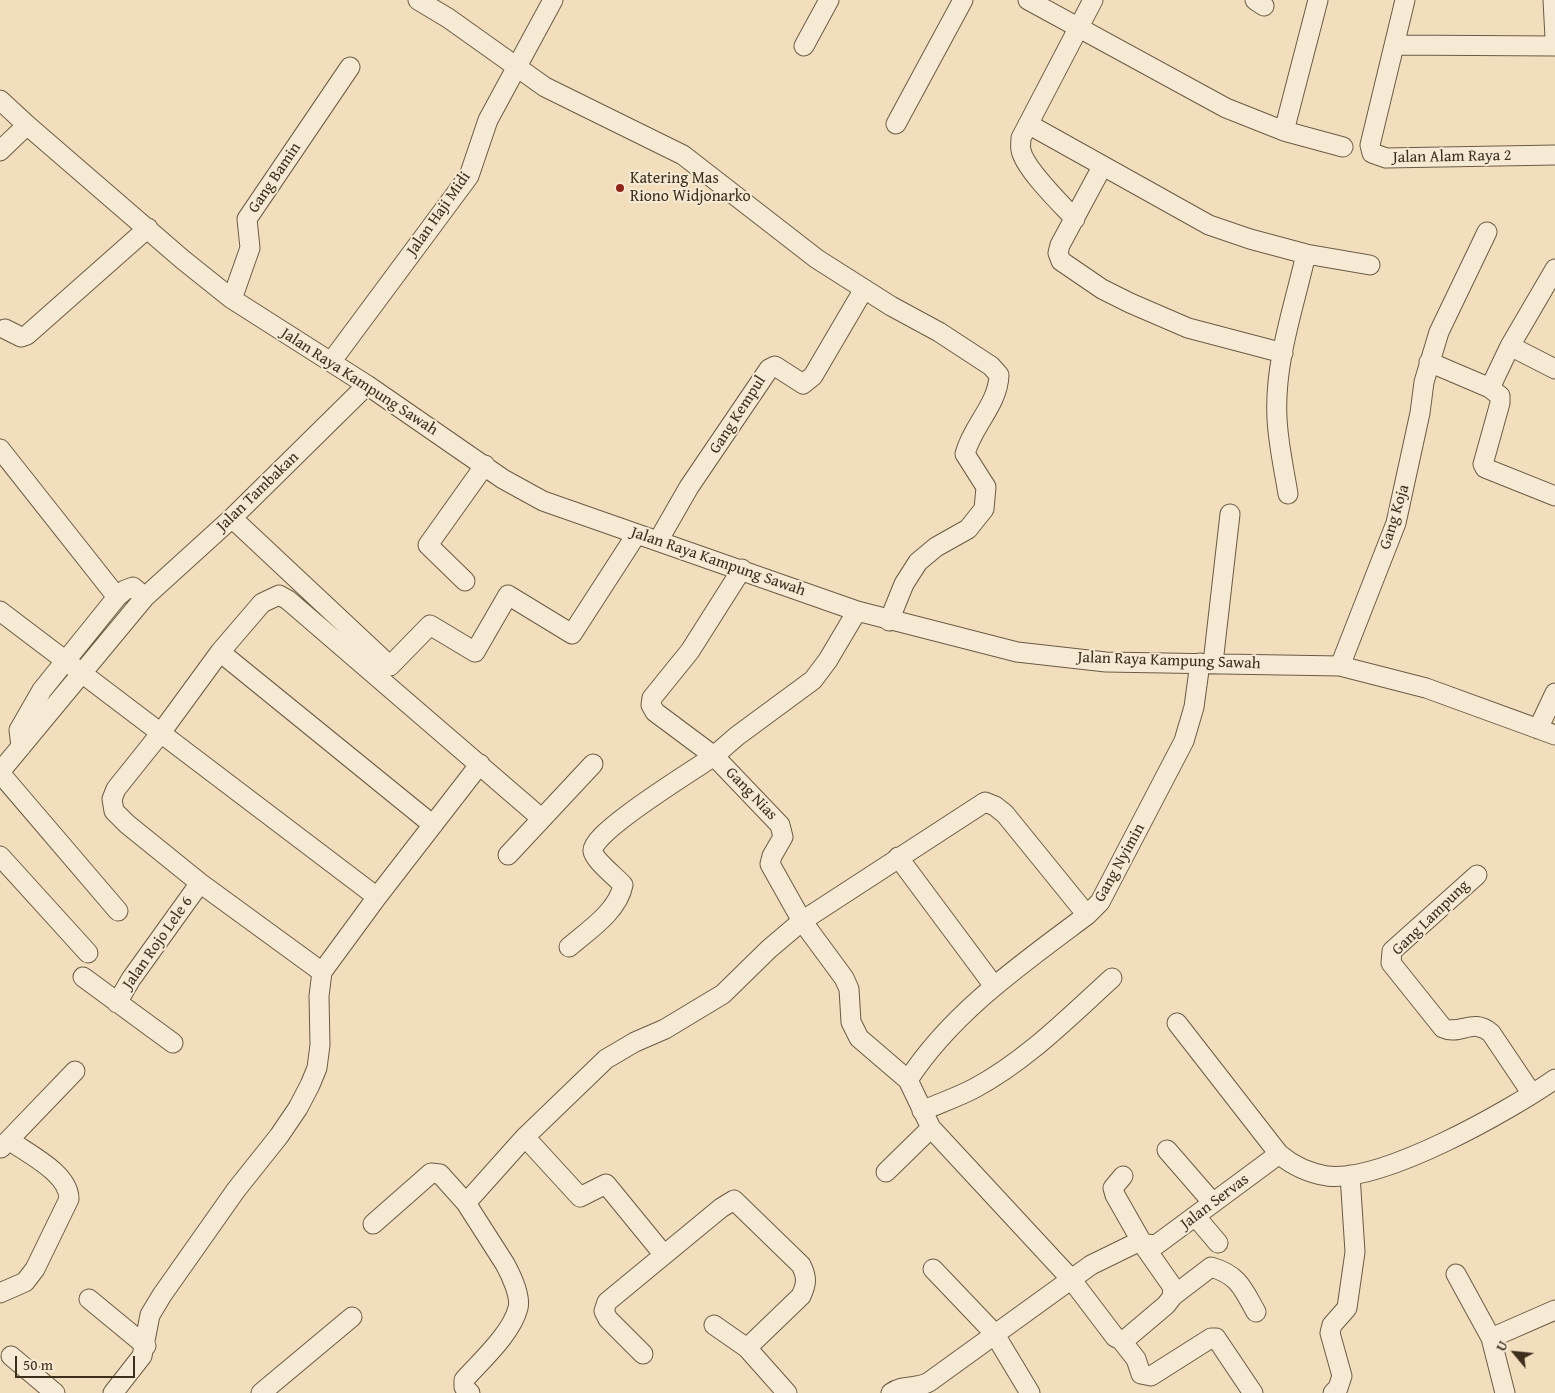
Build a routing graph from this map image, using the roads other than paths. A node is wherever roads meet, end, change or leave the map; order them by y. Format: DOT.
graph roads {
  1 [pos="418,0"];
  2 [pos="553,0"];
  3 [pos="829,0"];
  4 [pos="963,0"];
  5 [pos="1028,0"];
  6 [pos="1093,0"];
  7 [pos="1318,0"];
  8 [pos="1405,0"];
  9 [pos="1553,0"];
  10 [pos="1078,27"];
  11 [pos="1555,38"];
  12 [pos="1395,45"];
  13 [pos="804,46"];
  14 [pos="1555,46"];
  15 [pos="350,67"];
  16 [pos="516,68"];
  17 [pos="0,100"];
  18 [pos="896,124"];
  19 [pos="1028,124"];
  20 [pos="26,125"];
  21 [pos="1284,131"];
  22 [pos="1342,147"];
  23 [pos="0,151"];
  24 [pos="1555,155"];
  25 [pos="1102,168"];
  26 [pos="1075,219"];
  27 [pos="148,228"];
  28 [pos="1487,232"];
  29 [pos="1306,254"];
  30 [pos="1370,265"];
  31 [pos="1555,269"];
  32 [pos="864,289"];
  33 [pos="232,299"];
  34 [pos="5,329"];
  35 [pos="1510,346"];
  36 [pos="1283,353"];
  37 [pos="331,362"];
  38 [pos="1429,362"];
  39 [pos="1555,369"];
  40 [pos="368,384"];
  41 [pos="1490,388"];
  42 [pos="0,449"];
  43 [pos="485,465"];
  44 [pos="1288,494"];
  45 [pos="1555,496"];
  46 [pos="1230,514"];
  47 [pos="232,518"];
  48 [pos="636,534"];
  49 [pos="658,541"];
  50 [pos="742,569"];
  51 [pos="465,581"];
  52 [pos="116,597"];
  53 [pos="145,597"];
  54 [pos="0,611"];
  55 [pos="857,611"];
  56 [pos="889,621"];
  57 [pos="220,652"];
  58 [pos="66,660"];
  59 [pos="1206,663"];
  60 [pos="1340,666"];
  61 [pos="82,672"];
  62 [pos="1555,693"];
  63 [pos="1546,732"];
  64 [pos="160,734"];
  65 [pos="21,747"];
  66 [pos="714,756"];
  67 [pos="480,764"];
  68 [pos="593,764"];
  69 [pos="0,772"];
  70 [pos="541,818"];
  71 [pos="434,825"];
  72 [pos="508,855"];
  73 [pos="0,856"];
  74 [pos="898,857"];
  75 [pos="1477,875"];
  76 [pos="200,883"];
  77 [pos="376,897"];
  78 [pos="118,912"];
  79 [pos="1087,915"];
  80 [pos="802,921"];
  81 [pos="570,947"];
  82 [pos="88,953"];
  83 [pos="322,972"];
  84 [pos="83,977"];
  85 [pos="1112,978"];
  86 [pos="994,986"];
  87 [pos="117,1003"];
  88 [pos="1177,1024"];
  89 [pos="173,1043"];
  90 [pos="75,1071"];
  91 [pos="1555,1079"];
  92 [pos="908,1080"];
  93 [pos="1532,1094"];
  94 [pos="922,1111"];
  95 [pos="931,1128"];
  96 [pos="524,1137"];
  97 [pos="4,1145"];
  98 [pos="1167,1150"];
  99 [pos="1279,1154"];
  100 [pos="886,1172"];
  101 [pos="1350,1175"];
  102 [pos="1124,1176"];
  103 [pos="466,1203"];
  104 [pos="1213,1203"];
  105 [pos="1196,1217"];
  106 [pos="373,1224"];
  107 [pos="1218,1243"];
  108 [pos="1144,1246"];
  109 [pos="664,1255"];
  110 [pos="933,1269"];
  111 [pos="1456,1274"];
  112 [pos="1071,1279"];
  113 [pos="0,1293"];
  114 [pos="1173,1296"];
  115 [pos="89,1299"];
  116 [pos="1555,1310"];
  117 [pos="1256,1312"];
  118 [pos="352,1316"];
  119 [pos="714,1325"];
  120 [pos="994,1333"];
  121 [pos="1491,1338"];
  122 [pos="1121,1340"];
  123 [pos="146,1346"];
  124 [pos="747,1348"];
  125 [pos="643,1354"];
  126 [pos="11,1356"];
  127 [pos="933,1387"];
  128 [pos="265,1392"];
  129 [pos="55,1393"];
  130 [pos="113,1393"];
  131 [pos="470,1393"];
  132 [pos="787,1393"];
  133 [pos="891,1393"];
  134 [pos="1030,1393"];
  135 [pos="1253,1393"];
  136 [pos="1333,1393"];
  137 [pos="1505,1393"];
  1 -- 16 [label="street"];
  2 -- 16 [label="street, Jalan Haji Midi"];
  3 -- 13 [label="street"];
  4 -- 18 [label="street"];
  5 -- 10 [label="street"];
  6 -- 10 [label="street"];
  7 -- 21 [label="street"];
  8 -- 12 [label="street, Jalan Alam Raya 2"];
  9 -- 11 [label="street"];
  10 -- 19 [label="street"];
  10 -- 21 [label="street"];
  12 -- 14 [label="street"];
  12 -- 24 [label="street, Jalan Alam Raya 2"];
  15 -- 33 [label="street, Gang Bamin"];
  16 -- 32 [label="street"];
  16 -- 37 [label="street, Jalan Haji Midi"];
  17 -- 20 [label="street, Jalan Raya Kampung Sawah"];
  19 -- 25 [label="street"];
  19 -- 26 [label="street"];
  20 -- 23 [label="street"];
  20 -- 27 [label="street, Jalan Raya Kampung Sawah"];
  21 -- 22 [label="street"];
  25 -- 26 [label="street"];
  25 -- 29 [label="street"];
  26 -- 36 [label="street"];
  27 -- 33 [label="street, Jalan Raya Kampung Sawah"];
  27 -- 34 [label="street"];
  28 -- 38 [label="street, Gang Koja"];
  29 -- 30 [label="street"];
  29 -- 36 [label="street"];
  31 -- 35 [label="street"];
  32 -- 49 [label="street, Gang Kempul"];
  32 -- 56 [label="street"];
  33 -- 37 [label="street, Jalan Raya Kampung Sawah"];
  35 -- 39 [label="street"];
  35 -- 41 [label="street"];
  36 -- 44 [label="street"];
  37 -- 40 [label="street, Jalan Raya Kampung Sawah"];
  38 -- 41 [label="street"];
  38 -- 60 [label="street, Gang Koja"];
  40 -- 43 [label="street, Jalan Raya Kampung Sawah"];
  40 -- 47 [label="street, Jalan Tambakan"];
  41 -- 45 [label="street"];
  42 -- 52 [label="street"];
  43 -- 48 [label="street, Jalan Raya Kampung Sawah"];
  43 -- 51 [label="street"];
  46 -- 59 [label="street, Gang Nyimin"];
  47 -- 48 [label="street"];
  47 -- 53 [label="street, Jalan Tambakan"];
  48 -- 49 [label="street, Jalan Raya Kampung Sawah"];
  49 -- 50 [label="street, Jalan Raya Kampung Sawah"];
  50 -- 55 [label="street, Jalan Raya Kampung Sawah"];
  50 -- 66 [label="street"];
  52 -- 53 [label="street"];
  52 -- 58 [label="street"];
  53 -- 61 [label="street, Jalan Tambakan"];
  54 -- 58 [label="street"];
  55 -- 56 [label="street, Jalan Raya Kampung Sawah"];
  55 -- 66 [label="street, Gang Nias"];
  56 -- 59 [label="street, Jalan Raya Kampung Sawah"];
  57 -- 64 [label="street"];
  57 -- 67 [label="street"];
  57 -- 71 [label="street"];
  58 -- 61 [label="street"];
  58 -- 65 [label="street"];
  59 -- 60 [label="street, Jalan Raya Kampung Sawah"];
  59 -- 79 [label="street, Gang Nyimin"];
  60 -- 63 [label="street, Jalan Raya Kampung Sawah"];
  61 -- 64 [label="street"];
  61 -- 65 [label="street, Jalan Tambakan"];
  62 -- 63 [label="street"];
  64 -- 76 [label="street"];
  64 -- 77 [label="street"];
  65 -- 69 [label="street, Jalan Tambakan"];
  66 -- 80 [label="street, Gang Nias"];
  66 -- 81 [label="street"];
  67 -- 70 [label="street"];
  67 -- 71 [label="street"];
  68 -- 70 [label="street"];
  69 -- 78 [label="street"];
  70 -- 72 [label="street"];
  71 -- 77 [label="street"];
  73 -- 82 [label="street"];
  74 -- 79 [label="street"];
  74 -- 80 [label="street"];
  74 -- 86 [label="street"];
  75 -- 93 [label="street, Gang Lampung"];
  76 -- 83 [label="street"];
  76 -- 87 [label="street, Jalan Rojo Lele 6"];
  77 -- 83 [label="street"];
  79 -- 86 [label="street, Gang Nyimin"];
  80 -- 92 [label="street, Gang Nias"];
  80 -- 96 [label="street"];
  83 -- 123 [label="street"];
  84 -- 87 [label="street, Jalan Rojo Lele 6"];
  85 -- 94 [label="street"];
  86 -- 92 [label="street, Gang Nyimin"];
  87 -- 89 [label="street, Jalan Rojo Lele 6"];
  88 -- 99 [label="street"];
  90 -- 97 [label="street"];
  91 -- 93 [label="street"];
  92 -- 94 [label="street"];
  93 -- 101 [label="street"];
  94 -- 95 [label="street"];
  95 -- 100 [label="street"];
  95 -- 112 [label="street"];
  96 -- 103 [label="street"];
  96 -- 109 [label="street"];
  97 -- 113 [label="street"];
  98 -- 104 [label="street"];
  99 -- 101 [label="street"];
  99 -- 104 [label="street, Jalan Servas"];
  101 -- 136 [label="street"];
  102 -- 108 [label="street"];
  103 -- 106 [label="street"];
  103 -- 131 [label="street"];
  104 -- 105 [label="street, Jalan Servas"];
  105 -- 107 [label="street"];
  105 -- 108 [label="street, Jalan Servas"];
  108 -- 112 [label="street, Jalan Servas"];
  108 -- 114 [label="street"];
  109 -- 124 [label="street"];
  109 -- 125 [label="street"];
  110 -- 120 [label="street"];
  111 -- 121 [label="street"];
  112 -- 120 [label="street, Jalan Servas"];
  112 -- 122 [label="street"];
  114 -- 117 [label="street"];
  114 -- 122 [label="street"];
  115 -- 123 [label="street"];
  116 -- 121 [label="street"];
  118 -- 128 [label="street"];
  119 -- 124 [label="street"];
  120 -- 127 [label="street, Jalan Servas"];
  120 -- 134 [label="street"];
  121 -- 137 [label="street"];
  122 -- 135 [label="street"];
  123 -- 130 [label="street"];
  124 -- 132 [label="street"];
  126 -- 129 [label="street"];
  127 -- 133 [label="street, Jalan Servas"];
}
